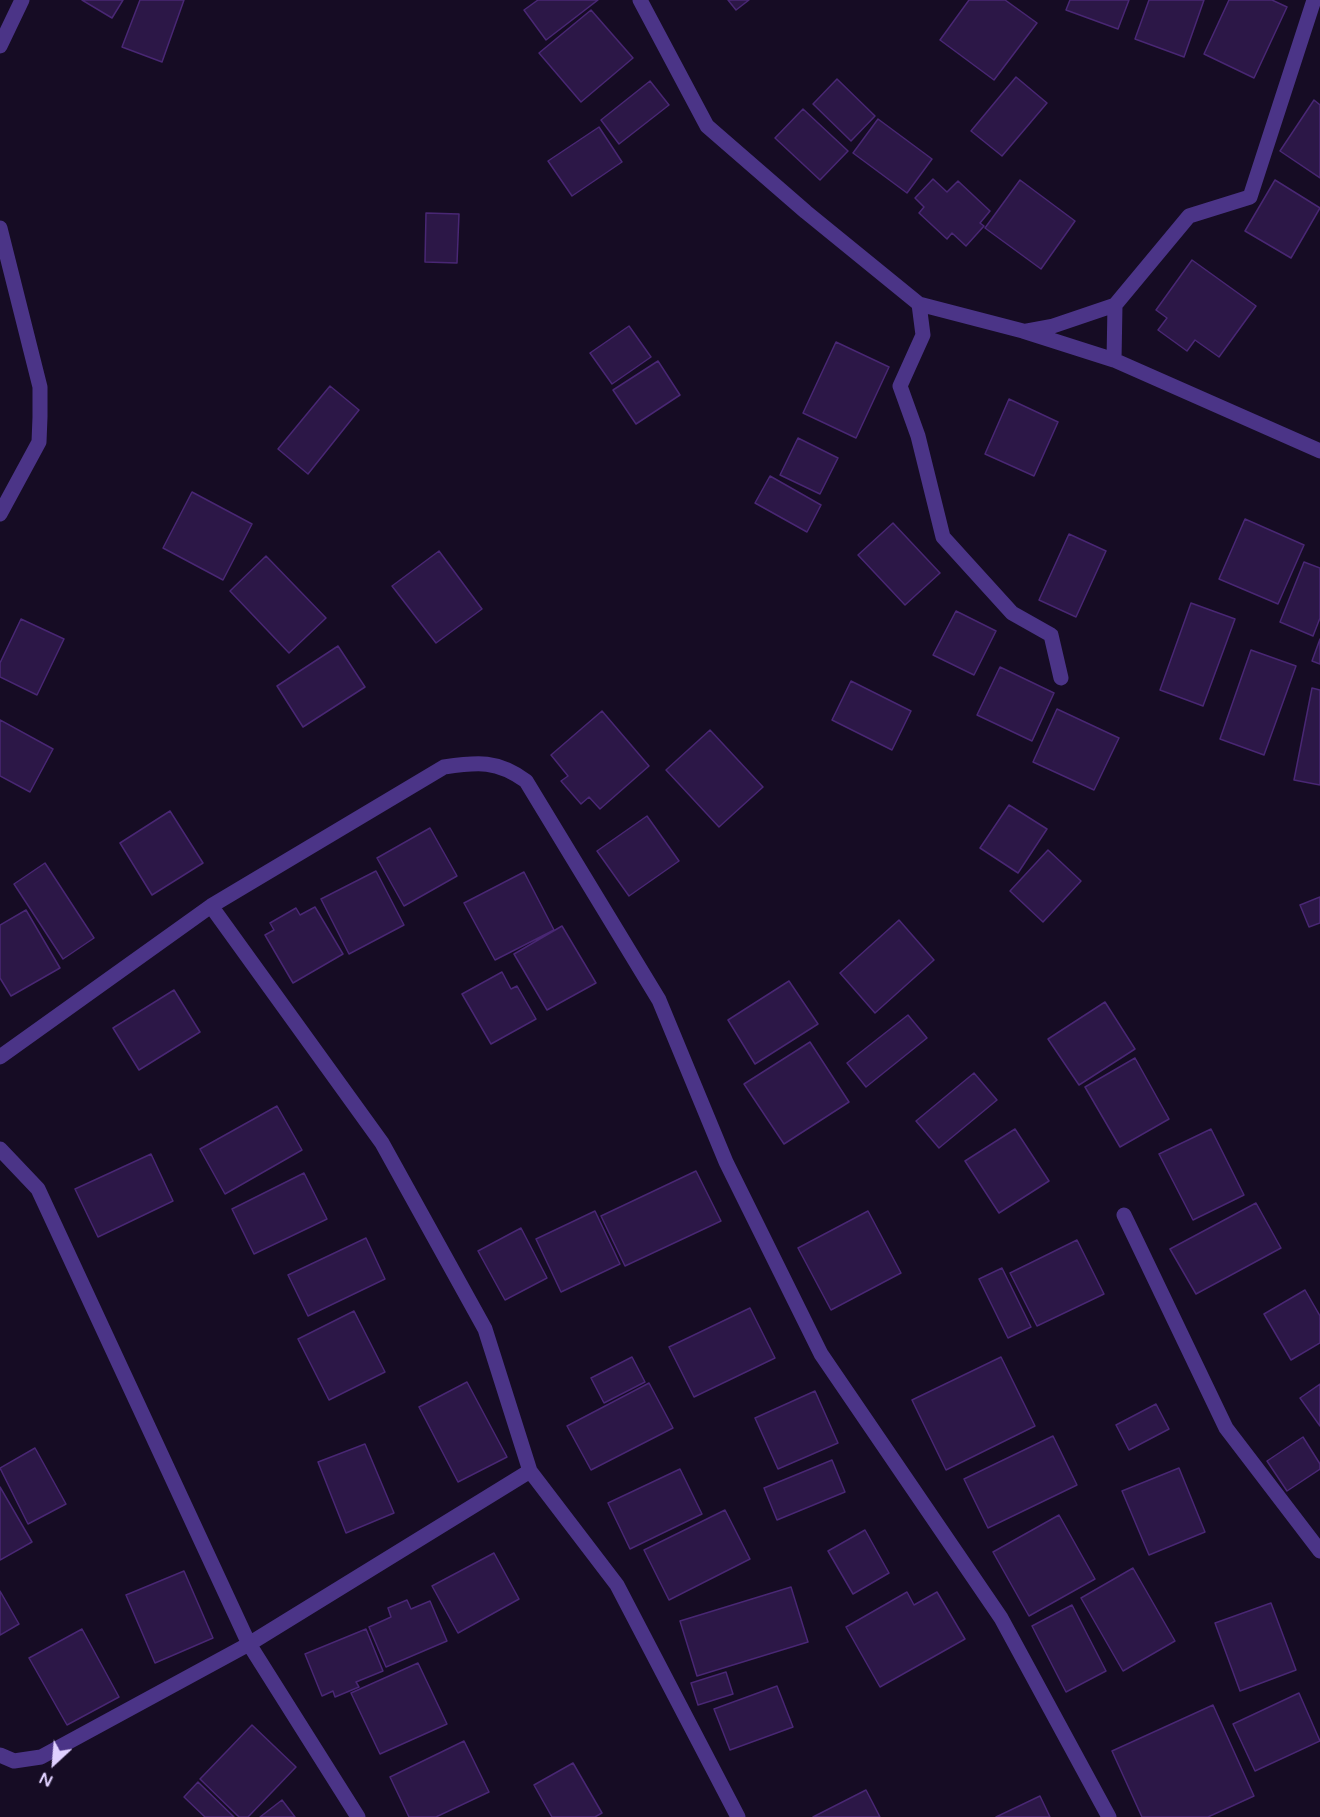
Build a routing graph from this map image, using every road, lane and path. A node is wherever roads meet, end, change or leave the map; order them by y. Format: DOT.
graph roads {
  1 [pos="22,0"];
  2 [pos="640,0"];
  3 [pos="1314,0"];
  4 [pos="0,46"];
  5 [pos="0,228"];
  6 [pos="919,304"];
  7 [pos="1115,305"];
  8 [pos="1023,331"];
  9 [pos="1114,360"];
  10 [pos="1320,451"];
  11 [pos="0,514"];
  12 [pos="1061,678"];
  13 [pos="211,906"];
  14 [pos="0,1057"];
  15 [pos="0,1149"];
  16 [pos="1124,1215"];
  17 [pos="530,1471"];
  18 [pos="1320,1551"];
  19 [pos="249,1644"];
  20 [pos="0,1755"];
  21 [pos="358,1817"];
  22 [pos="738,1817"];
  23 [pos="1110,1817"];
  1 -- 4 [label="street"];
  2 -- 6 [label="street"];
  3 -- 7 [label="street"];
  5 -- 11 [label="street"];
  6 -- 8 [label="street"];
  6 -- 12 [label="street"];
  7 -- 8 [label="street"];
  7 -- 9 [label="street"];
  8 -- 9 [label="street"];
  9 -- 10 [label="street"];
  13 -- 14 [label="street"];
  13 -- 17 [label="street"];
  13 -- 23 [label="street"];
  15 -- 19 [label="street"];
  16 -- 18 [label="street"];
  17 -- 19 [label="street"];
  17 -- 22 [label="street"];
  19 -- 20 [label="street"];
  19 -- 21 [label="street"];
}
